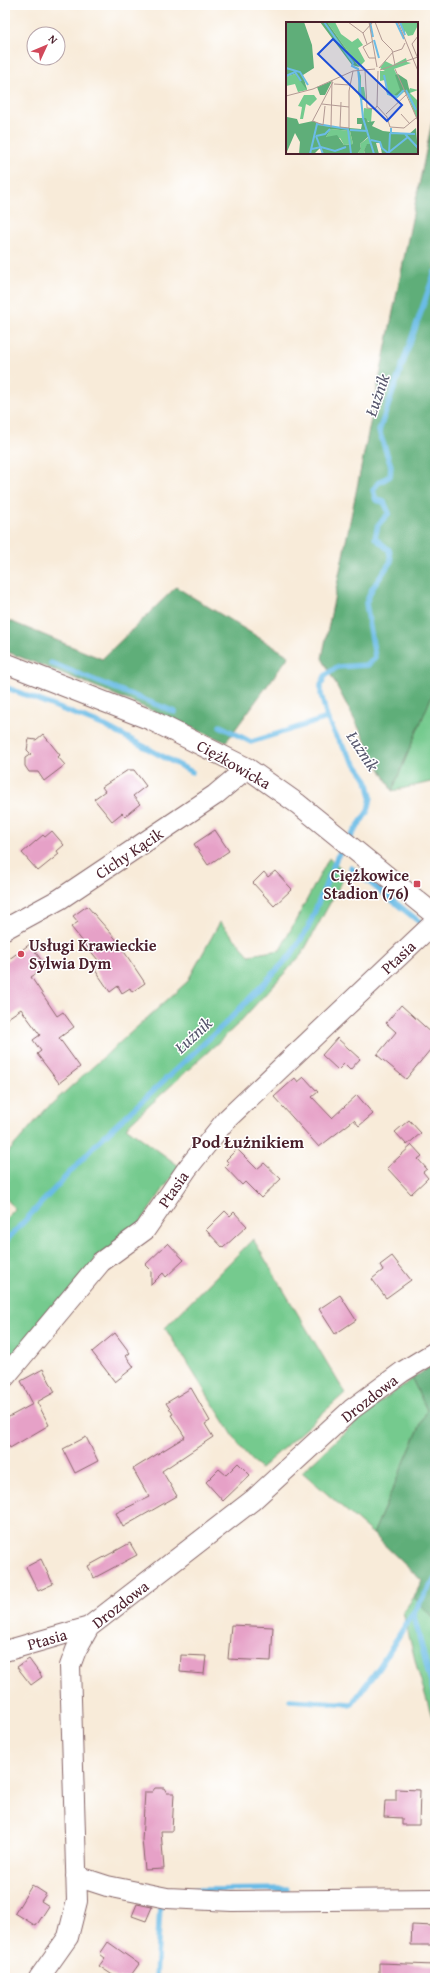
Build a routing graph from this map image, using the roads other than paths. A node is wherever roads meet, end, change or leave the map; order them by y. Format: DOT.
graph roads {
  1 [pos="5,663"];
  2 [pos="247,768"];
  3 [pos="435,915"];
  4 [pos="435,922"];
  5 [pos="6,926"];
  6 [pos="435,1352"];
  7 [pos="5,1377"];
  8 [pos="89,1627"];
  9 [pos="5,1651"];
  10 [pos="76,1876"];
  11 [pos="435,1899"];
  12 [pos="39,1978"];
  1 -- 2 [label="street, Ciężkowicka"];
  2 -- 3 [label="street, Ciężkowicka"];
  2 -- 5 [label="street, Cichy Kącik"];
  4 -- 7 [label="street, Ptasia"];
  6 -- 8 [label="street, Drozdowa"];
  8 -- 9 [label="street, Ptasia"];
  8 -- 10 [label="street, Drozdowa"];
  10 -- 11 [label="street"];
  10 -- 12 [label="street, Drozdowa"];
}
